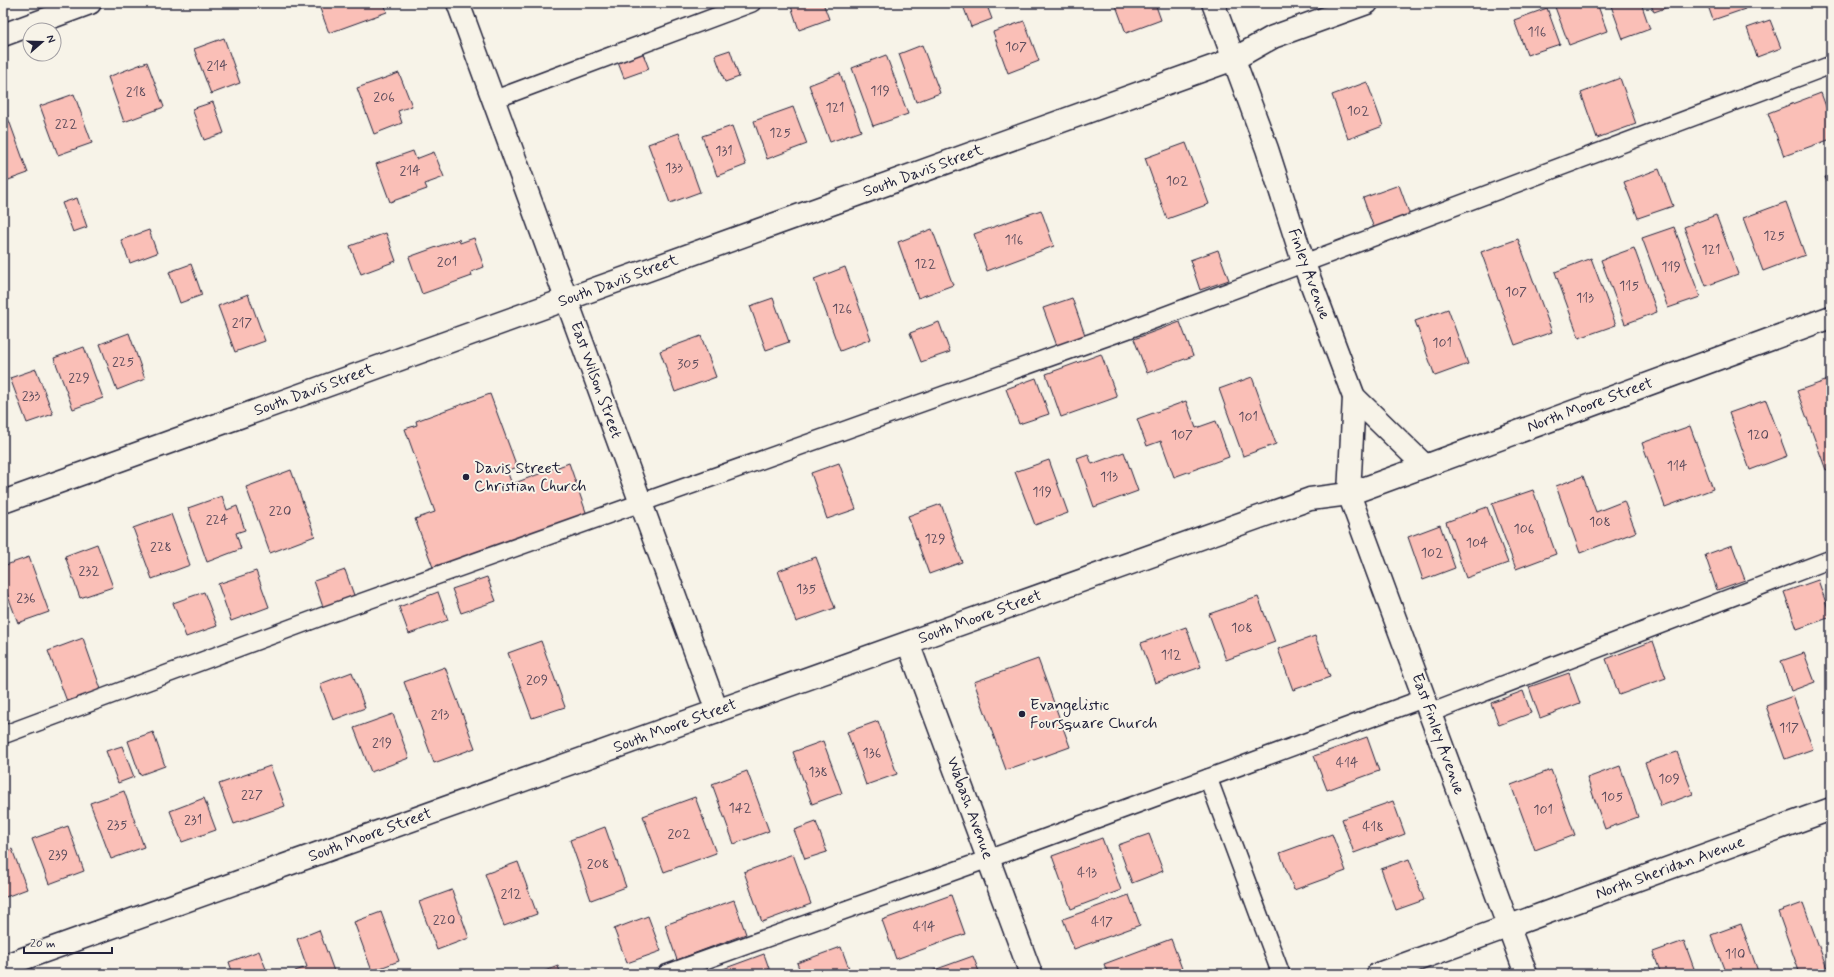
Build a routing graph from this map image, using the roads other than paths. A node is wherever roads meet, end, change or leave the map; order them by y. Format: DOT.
graph roads {
  1 [pos="90,3"];
  2 [pos="458,3"];
  3 [pos="752,3"];
  4 [pos="1213,3"];
  5 [pos="1367,3"];
  6 [pos="3,35"];
  7 [pos="1234,59"];
  8 [pos="1831,66"];
  9 [pos="493,100"];
  10 [pos="1304,264"];
  11 [pos="567,299"];
  12 [pos="1831,317"];
  13 [pos="1354,397"];
  14 [pos="1425,466"];
  15 [pos="1350,494"];
  16 [pos="3,502"];
  17 [pos="641,503"];
  18 [pos="1831,559"];
  19 [pos="908,643"];
  20 [pos="1427,705"];
  21 [pos="717,711"];
  22 [pos="3,735"];
  23 [pos="1208,778"];
  24 [pos="1831,809"];
  25 [pos="988,859"];
  26 [pos="1509,928"];
  27 [pos="3,966"];
  28 [pos="666,974"];
  29 [pos="1031,974"];
  30 [pos="1281,974"];
  31 [pos="1378,974"];
  32 [pos="1526,974"];
  1 -- 6 [label="street"];
  2 -- 9 [label="street, East Wilson Street"];
  3 -- 9 [label="lane"];
  4 -- 7 [label="street"];
  5 -- 7 [label="street, South Davis Street"];
  7 -- 10 [label="street, Finley Avenue"];
  7 -- 11 [label="street, South Davis Street"];
  8 -- 10 [label="lane"];
  9 -- 11 [label="street, East Wilson Street"];
  10 -- 13 [label="street, Finley Avenue"];
  10 -- 17 [label="lane"];
  11 -- 16 [label="street, South Davis Street"];
  11 -- 17 [label="street, East Wilson Street"];
  12 -- 14 [label="street, North Moore Street"];
  13 -- 14 [label="street"];
  13 -- 15 [label="street, Finley Avenue"];
  14 -- 15 [label="street, North Moore Street"];
  15 -- 19 [label="street, South Moore Street"];
  15 -- 20 [label="street, East Finley Avenue"];
  17 -- 21 [label="street, East Wilson Street"];
  17 -- 22 [label="lane"];
  18 -- 20 [label="lane"];
  19 -- 21 [label="street, South Moore Street"];
  19 -- 25 [label="street, Wabash Avenue"];
  20 -- 23 [label="lane"];
  20 -- 26 [label="street, East Finley Avenue"];
  21 -- 27 [label="street, South Moore Street"];
  23 -- 25 [label="lane"];
  23 -- 30 [label="lane"];
  24 -- 26 [label="street, North Sheridan Avenue"];
  25 -- 28 [label="lane"];
  25 -- 29 [label="street, Wabash Avenue"];
  26 -- 31 [label="street, North Sheridan Avenue"];
  26 -- 32 [label="street, East Finley Avenue"];
}
